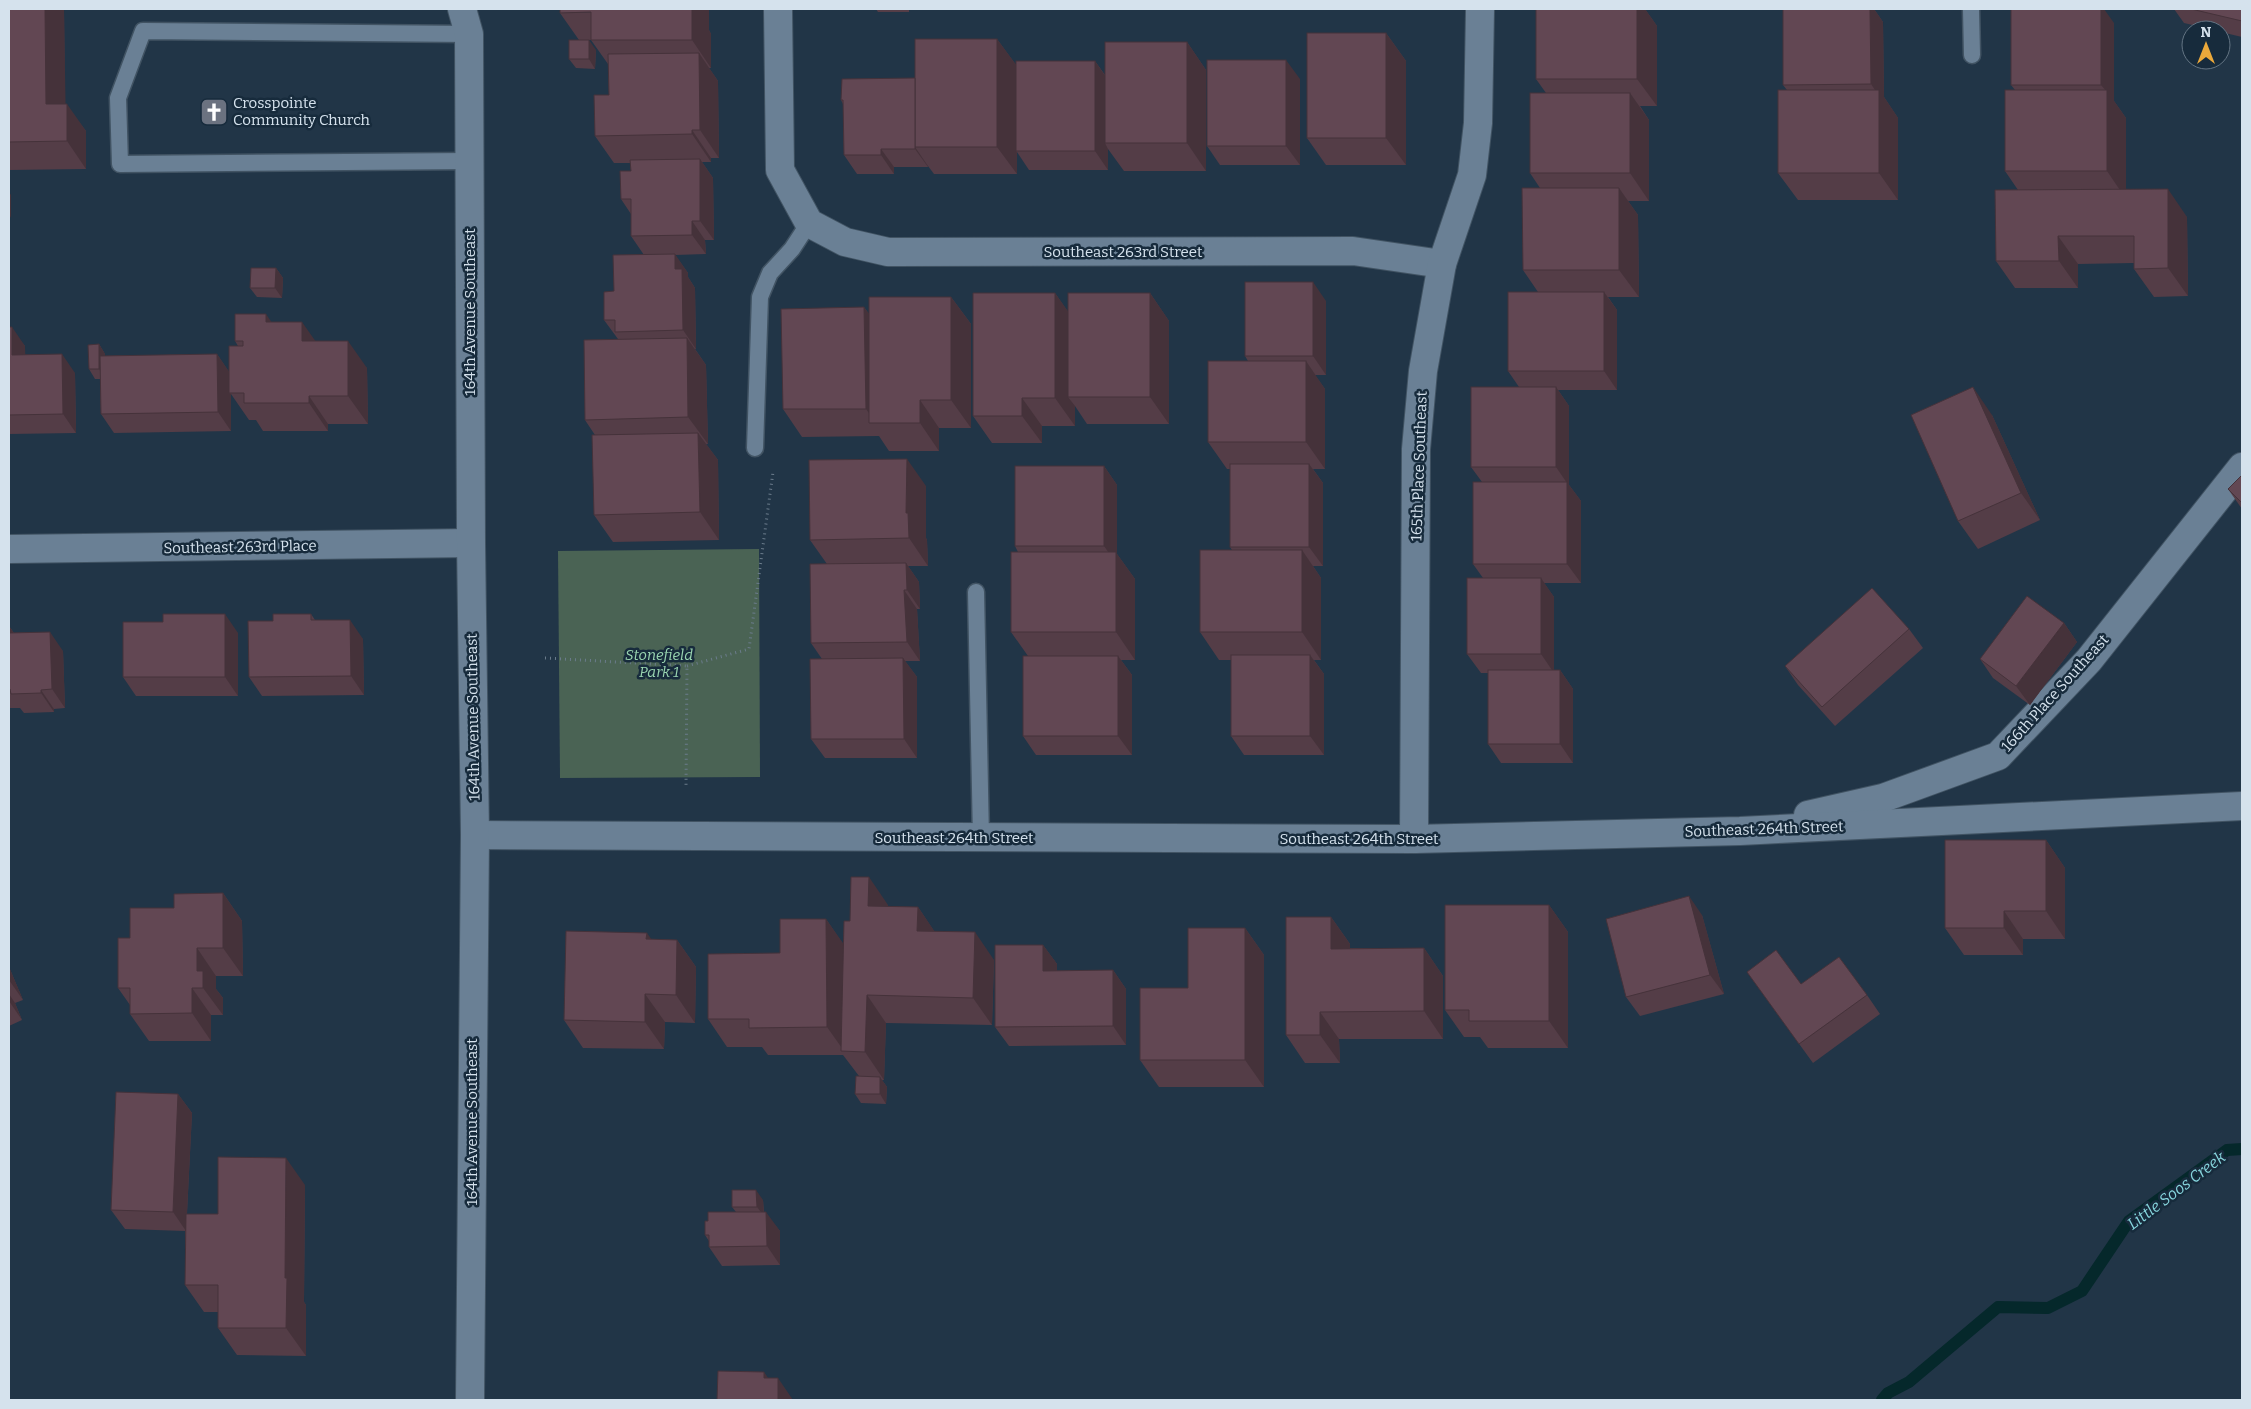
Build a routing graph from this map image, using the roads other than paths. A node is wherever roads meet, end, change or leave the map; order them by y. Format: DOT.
graph roads {
  1 [pos="480,9"];
  2 [pos="778,9"];
  3 [pos="1480,9"];
  4 [pos="1971,9"];
  5 [pos="465,21"];
  6 [pos="1972,55"];
  7 [pos="469,161"];
  8 [pos="810,223"];
  9 [pos="1442,264"];
  10 [pos="755,448"];
  11 [pos="2242,467"];
  12 [pos="471,543"];
  13 [pos="9,549"];
  14 [pos="976,592"];
  15 [pos="2242,806"];
  16 [pos="1740,831"];
  17 [pos="475,835"];
  18 [pos="981,838"];
  19 [pos="1414,840"];
  20 [pos="470,1400"];
  1 -- 5 [label="street, 164th Avenue Southeast"];
  2 -- 8 [label="street"];
  3 -- 9 [label="street, 165th Place Southeast"];
  4 -- 6 [label="lane"];
  5 -- 7 [label="street, 164th Avenue Southeast"];
  5 -- 7 [label="lane"];
  7 -- 12 [label="street, 164th Avenue Southeast"];
  8 -- 9 [label="street, Southeast 263rd Street"];
  8 -- 10 [label="lane"];
  9 -- 19 [label="street, 165th Place Southeast"];
  11 -- 16 [label="street, 166th Place Southeast"];
  12 -- 13 [label="street, Southeast 263rd Place"];
  12 -- 17 [label="street, 164th Avenue Southeast"];
  14 -- 18 [label="lane"];
  15 -- 16 [label="street, Southeast 264th Street"];
  16 -- 19 [label="street, Southeast 264th Street"];
  17 -- 18 [label="street, Southeast 264th Street"];
  17 -- 20 [label="street, 164th Avenue Southeast"];
  18 -- 19 [label="street, Southeast 264th Street"];
}
